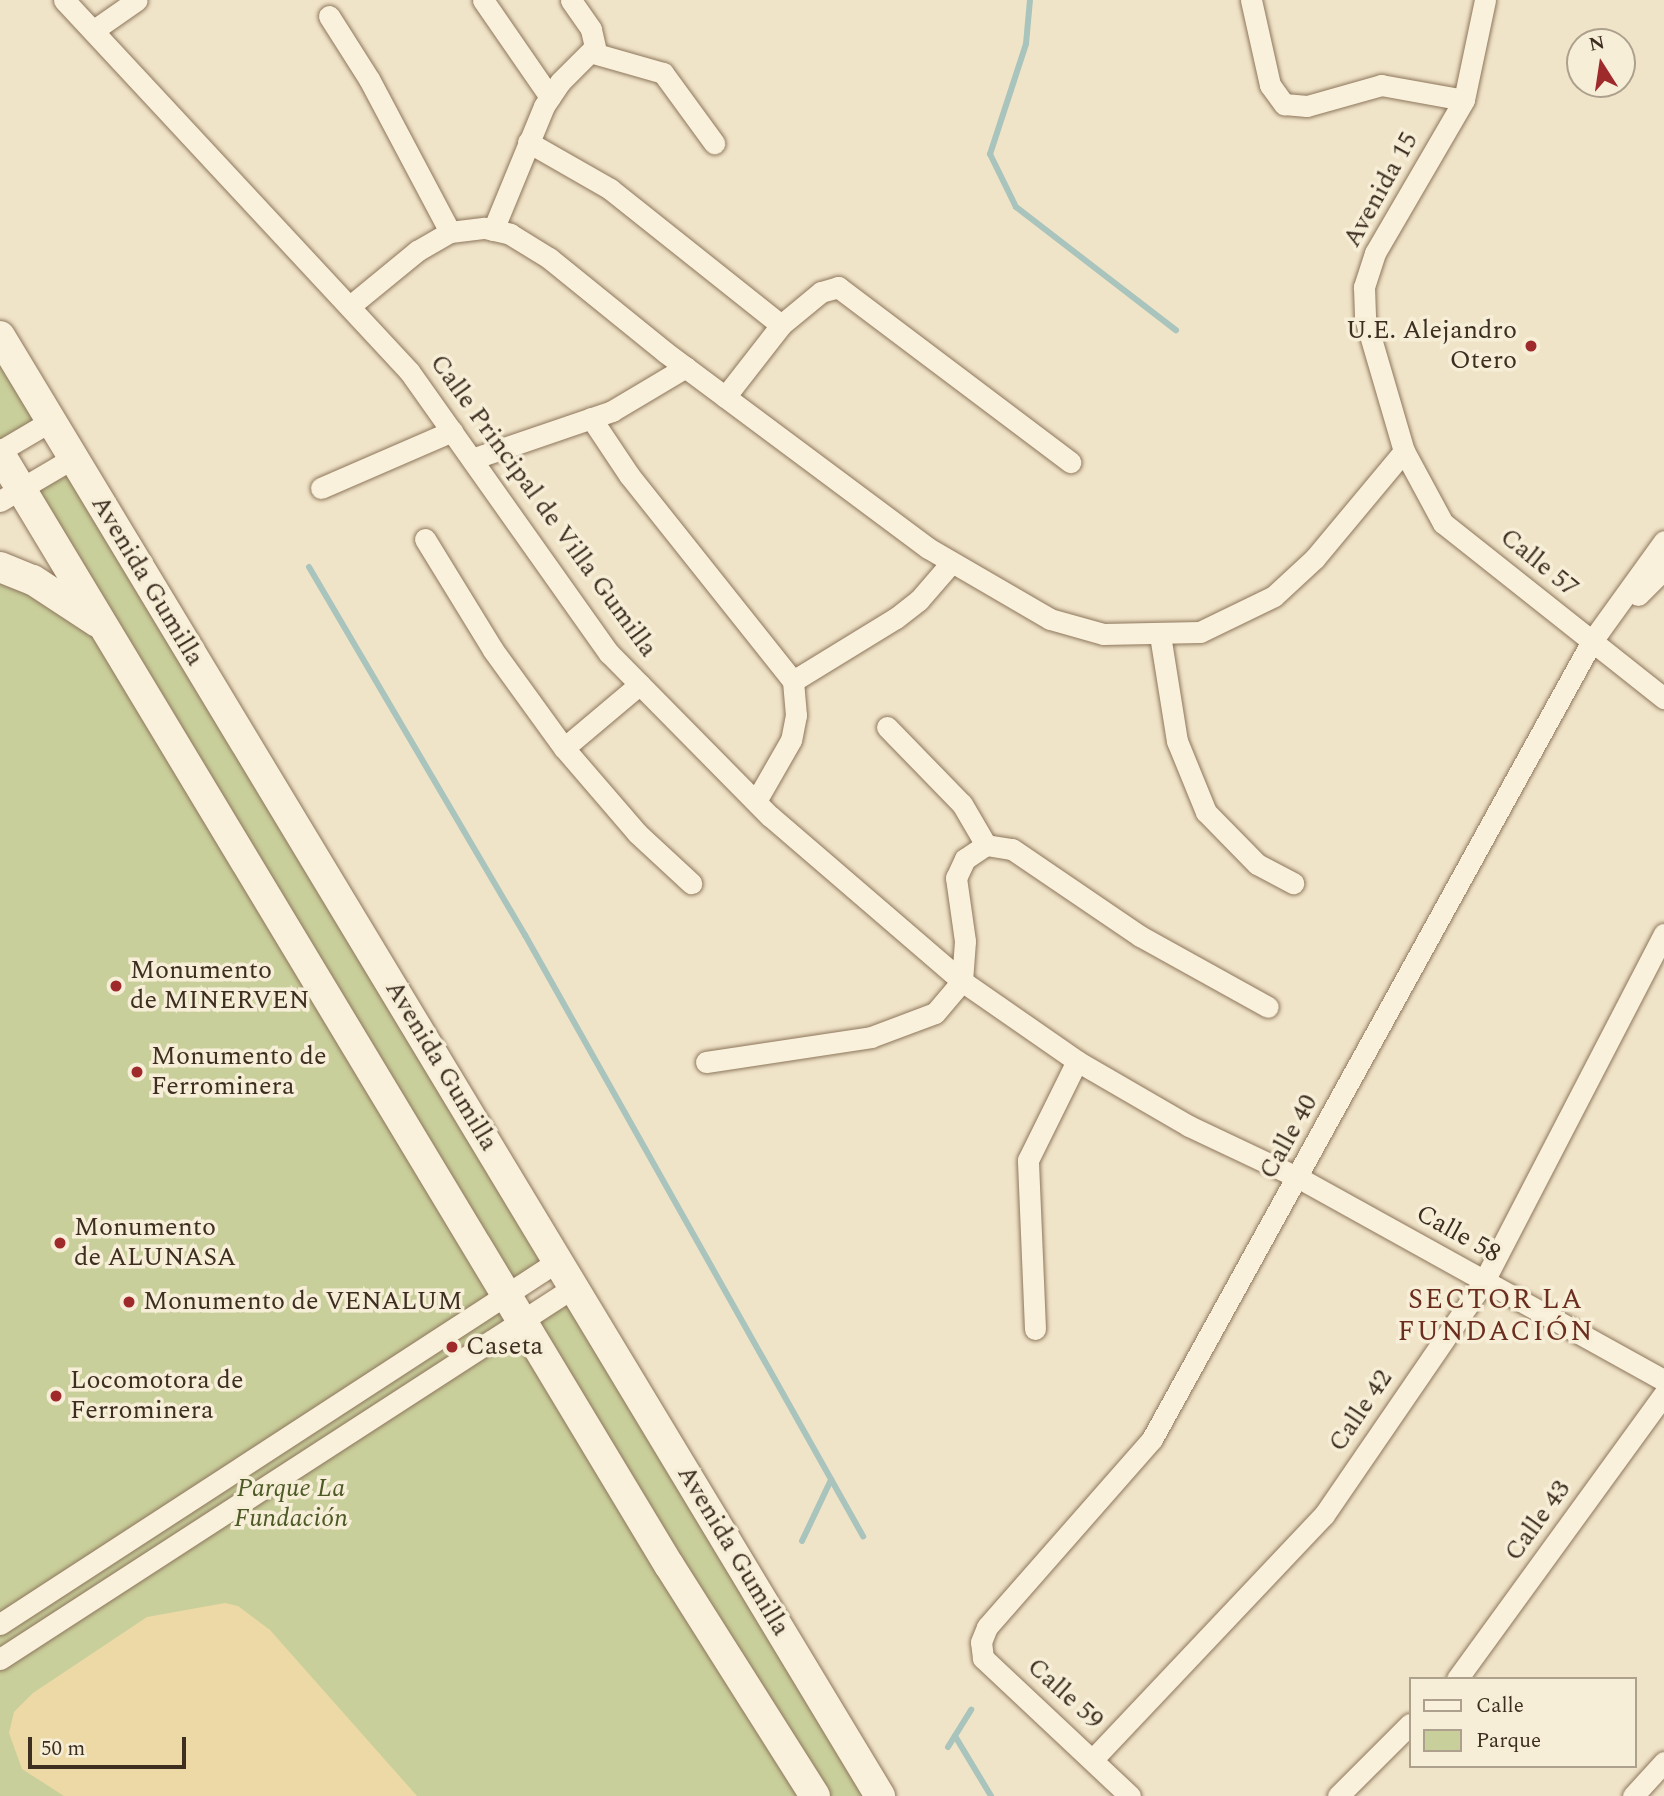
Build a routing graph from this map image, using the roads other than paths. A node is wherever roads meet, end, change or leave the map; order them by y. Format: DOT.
graph roads {
  1 [pos="64,0"];
  2 [pos="137,0"];
  3 [pos="483,0"];
  4 [pos="571,0"];
  5 [pos="1251,0"];
  6 [pos="1485,0"];
  7 [pos="329,16"];
  8 [pos="94,30"];
  9 [pos="593,53"];
  10 [pos="550,97"];
  11 [pos="1464,100"];
  12 [pos="528,142"];
  13 [pos="714,143"];
  14 [pos="493,230"];
  15 [pos="450,232"];
  16 [pos="350,306"];
  17 [pos="781,326"];
  18 [pos="0,336"];
  19 [pos="686,367"];
  20 [pos="725,397"];
  21 [pos="590,418"];
  22 [pos="51,421"];
  23 [pos="452,431"];
  24 [pos="1404,451"];
  25 [pos="0,453"];
  26 [pos="73,458"];
  27 [pos="472,459"];
  28 [pos="1070,462"];
  29 [pos="321,488"];
  30 [pos="10,495"];
  31 [pos="425,539"];
  32 [pos="1664,541"];
  33 [pos="951,563"];
  34 [pos="0,567"];
  35 [pos="1664,569"];
  36 [pos="104,627"];
  37 [pos="1160,635"];
  38 [pos="1592,642"];
  39 [pos="793,681"];
  40 [pos="640,684"];
  41 [pos="1664,698"];
  42 [pos="887,727"];
  43 [pos="564,748"];
  44 [pos="756,801"];
  45 [pos="986,845"];
  46 [pos="691,883"];
  47 [pos="1293,883"];
  48 [pos="1664,934"];
  49 [pos="962,981"];
  50 [pos="1268,1007"];
  51 [pos="1077,1061"];
  52 [pos="706,1062"];
  53 [pos="1299,1178"];
  54 [pos="558,1261"];
  55 [pos="1484,1281"];
  56 [pos="574,1287"];
  57 [pos="506,1295"];
  58 [pos="522,1320"];
  59 [pos="1035,1329"];
  60 [pos="1664,1380"];
  61 [pos="1664,1394"];
  62 [pos="0,1623"];
  63 [pos="987,1627"];
  64 [pos="0,1659"];
  65 [pos="1458,1677"];
  66 [pos="1408,1726"];
  67 [pos="1094,1758"];
  68 [pos="1664,1762"];
  69 [pos="815,1796"];
  70 [pos="880,1796"];
  71 [pos="1130,1796"];
  72 [pos="1338,1796"];
  73 [pos="1633,1796"];
  1 -- 8 [label="street, Calle Principal de Villa Gumilla"];
  2 -- 8 [label="street"];
  3 -- 10 [label="street"];
  4 -- 9 [label="street"];
  5 -- 11 [label="street"];
  6 -- 11 [label="street, Avenida 15"];
  7 -- 15 [label="street"];
  8 -- 16 [label="street, Calle Principal de Villa Gumilla"];
  9 -- 10 [label="street"];
  9 -- 13 [label="street"];
  10 -- 12 [label="street"];
  11 -- 24 [label="street, Avenida 15"];
  12 -- 14 [label="street"];
  12 -- 17 [label="street"];
  14 -- 15 [label="street"];
  14 -- 19 [label="street"];
  15 -- 16 [label="street"];
  16 -- 23 [label="street, Calle Principal de Villa Gumilla"];
  17 -- 20 [label="street"];
  17 -- 28 [label="street"];
  18 -- 22 [label="main road, Avenida Gumilla"];
  19 -- 20 [label="street"];
  19 -- 21 [label="street"];
  20 -- 33 [label="street"];
  21 -- 27 [label="street"];
  21 -- 39 [label="street"];
  22 -- 25 [label="street"];
  22 -- 26 [label="main road, Avenida Gumilla"];
  23 -- 27 [label="street, Calle Principal de Villa Gumilla"];
  23 -- 29 [label="street"];
  24 -- 37 [label="street"];
  24 -- 38 [label="street, Calle 57"];
  25 -- 30 [label="main road"];
  26 -- 30 [label="street"];
  26 -- 54 [label="main road, Avenida Gumilla"];
  27 -- 40 [label="street, Calle Principal de Villa Gumilla"];
  30 -- 36 [label="main road"];
  31 -- 43 [label="street"];
  32 -- 38 [label="street"];
  33 -- 37 [label="street"];
  33 -- 39 [label="street"];
  34 -- 36 [label="main road"];
  35 -- 38 [label="street"];
  36 -- 57 [label="main road"];
  37 -- 47 [label="street"];
  38 -- 41 [label="street, Calle 57"];
  38 -- 53 [label="street, Calle 40"];
  39 -- 44 [label="street"];
  40 -- 43 [label="street"];
  40 -- 44 [label="street, Calle Principal de Villa Gumilla"];
  42 -- 45 [label="street"];
  43 -- 46 [label="street"];
  44 -- 49 [label="street, Calle Principal de Villa Gumilla"];
  45 -- 49 [label="street"];
  45 -- 50 [label="street"];
  48 -- 55 [label="street, Calle 42"];
  49 -- 51 [label="street, Calle Principal de Villa Gumilla"];
  49 -- 52 [label="street"];
  51 -- 53 [label="street, Calle Principal de Villa Gumilla"];
  51 -- 59 [label="street"];
  53 -- 55 [label="street, Calle 58"];
  53 -- 63 [label="street, Calle 40"];
  54 -- 56 [label="main road, Avenida Gumilla"];
  54 -- 57 [label="street"];
  55 -- 60 [label="street, Calle 58"];
  55 -- 67 [label="street, Calle 42"];
  56 -- 58 [label="street"];
  56 -- 70 [label="main road, Avenida Gumilla"];
  57 -- 58 [label="main road"];
  57 -- 62 [label="street"];
  58 -- 64 [label="street"];
  58 -- 69 [label="main road"];
  61 -- 65 [label="street, Calle 43"];
  63 -- 67 [label="street, Calle 59"];
  66 -- 72 [label="street"];
  67 -- 71 [label="street, Calle 59"];
  68 -- 73 [label="street"];
}
